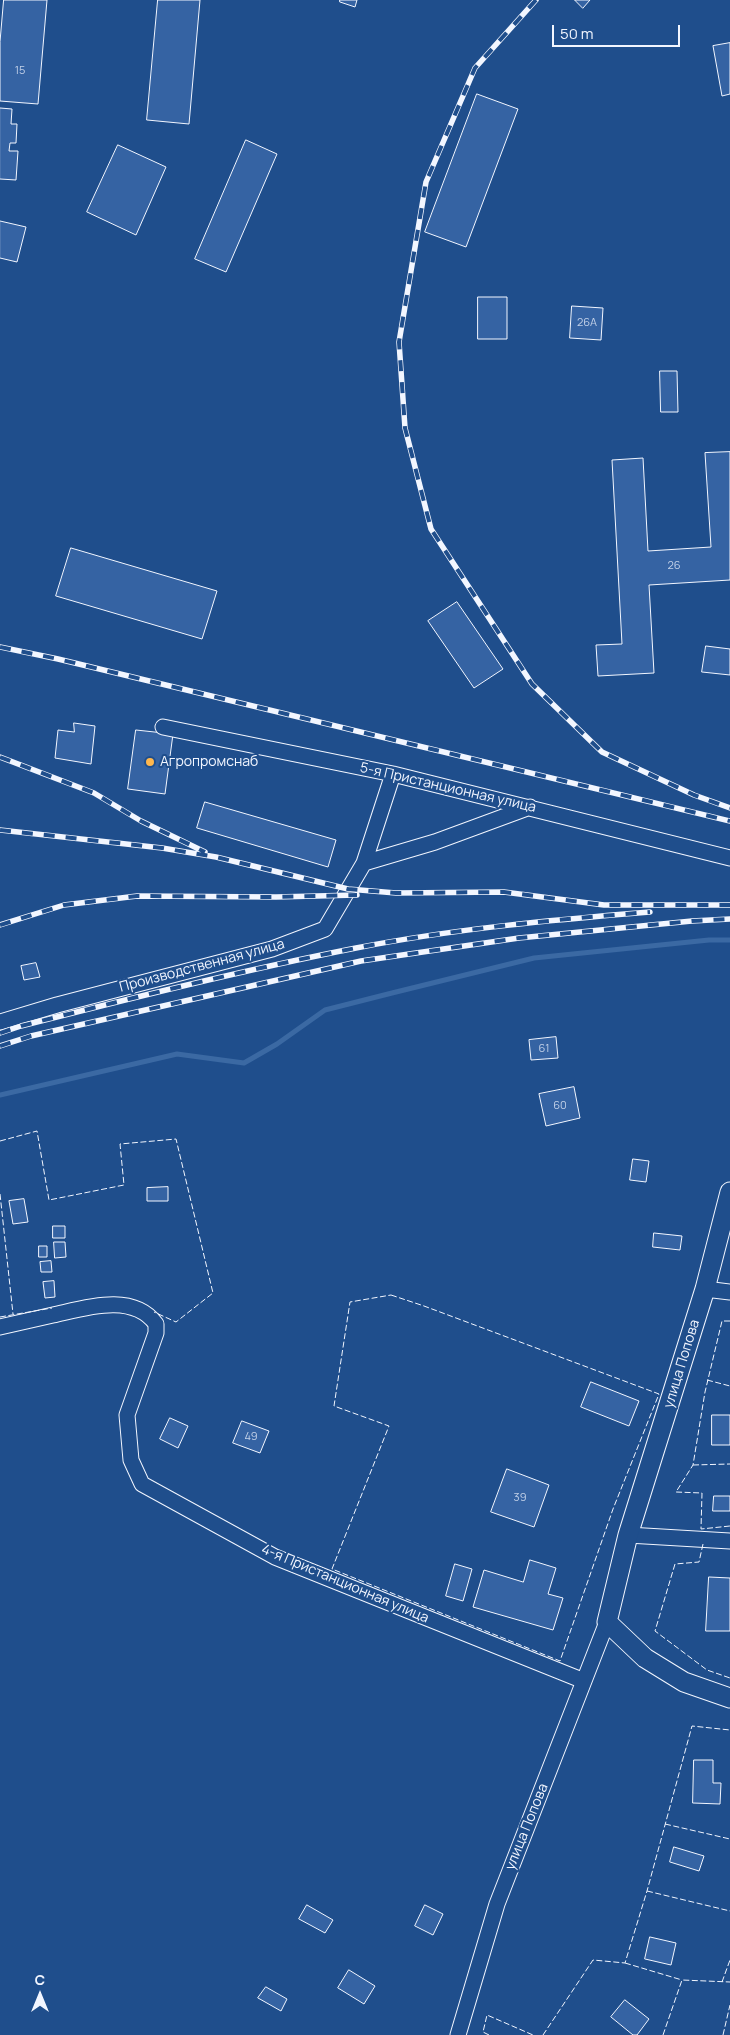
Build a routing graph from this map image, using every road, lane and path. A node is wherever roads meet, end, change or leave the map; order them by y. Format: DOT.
graph roads {
  1 [pos="163,727"];
  2 [pos="393,774"];
  3 [pos="530,807"];
  4 [pos="730,858"];
  5 [pos="364,863"];
  6 [pos="0,1022"];
  7 [pos="730,1192"];
  8 [pos="705,1289"];
  9 [pos="730,1292"];
  10 [pos="0,1327"];
  11 [pos="628,1535"];
  12 [pos="730,1541"];
  13 [pos="607,1622"];
  14 [pos="584,1681"];
  15 [pos="730,1698"];
  16 [pos="458,2035"];
  1 -- 2 [label="street, 5-я Пристанционная улица"];
  2 -- 3 [label="street, 5-я Пристанционная улица"];
  2 -- 5 [label="street, Производственная улица"];
  3 -- 4 [label="street, 5-я Пристанционная улица"];
  3 -- 5 [label="street"];
  5 -- 6 [label="street, Производственная улица"];
  7 -- 8 [label="street, улица Попова"];
  8 -- 9 [label="street"];
  8 -- 11 [label="street, улица Попова"];
  10 -- 14 [label="street, 4-я Пристанционная улица"];
  11 -- 12 [label="street"];
  11 -- 13 [label="street, улица Попова"];
  13 -- 14 [label="street, улица Попова"];
  13 -- 15 [label="street"];
  14 -- 16 [label="street, улица Попова"];
}
